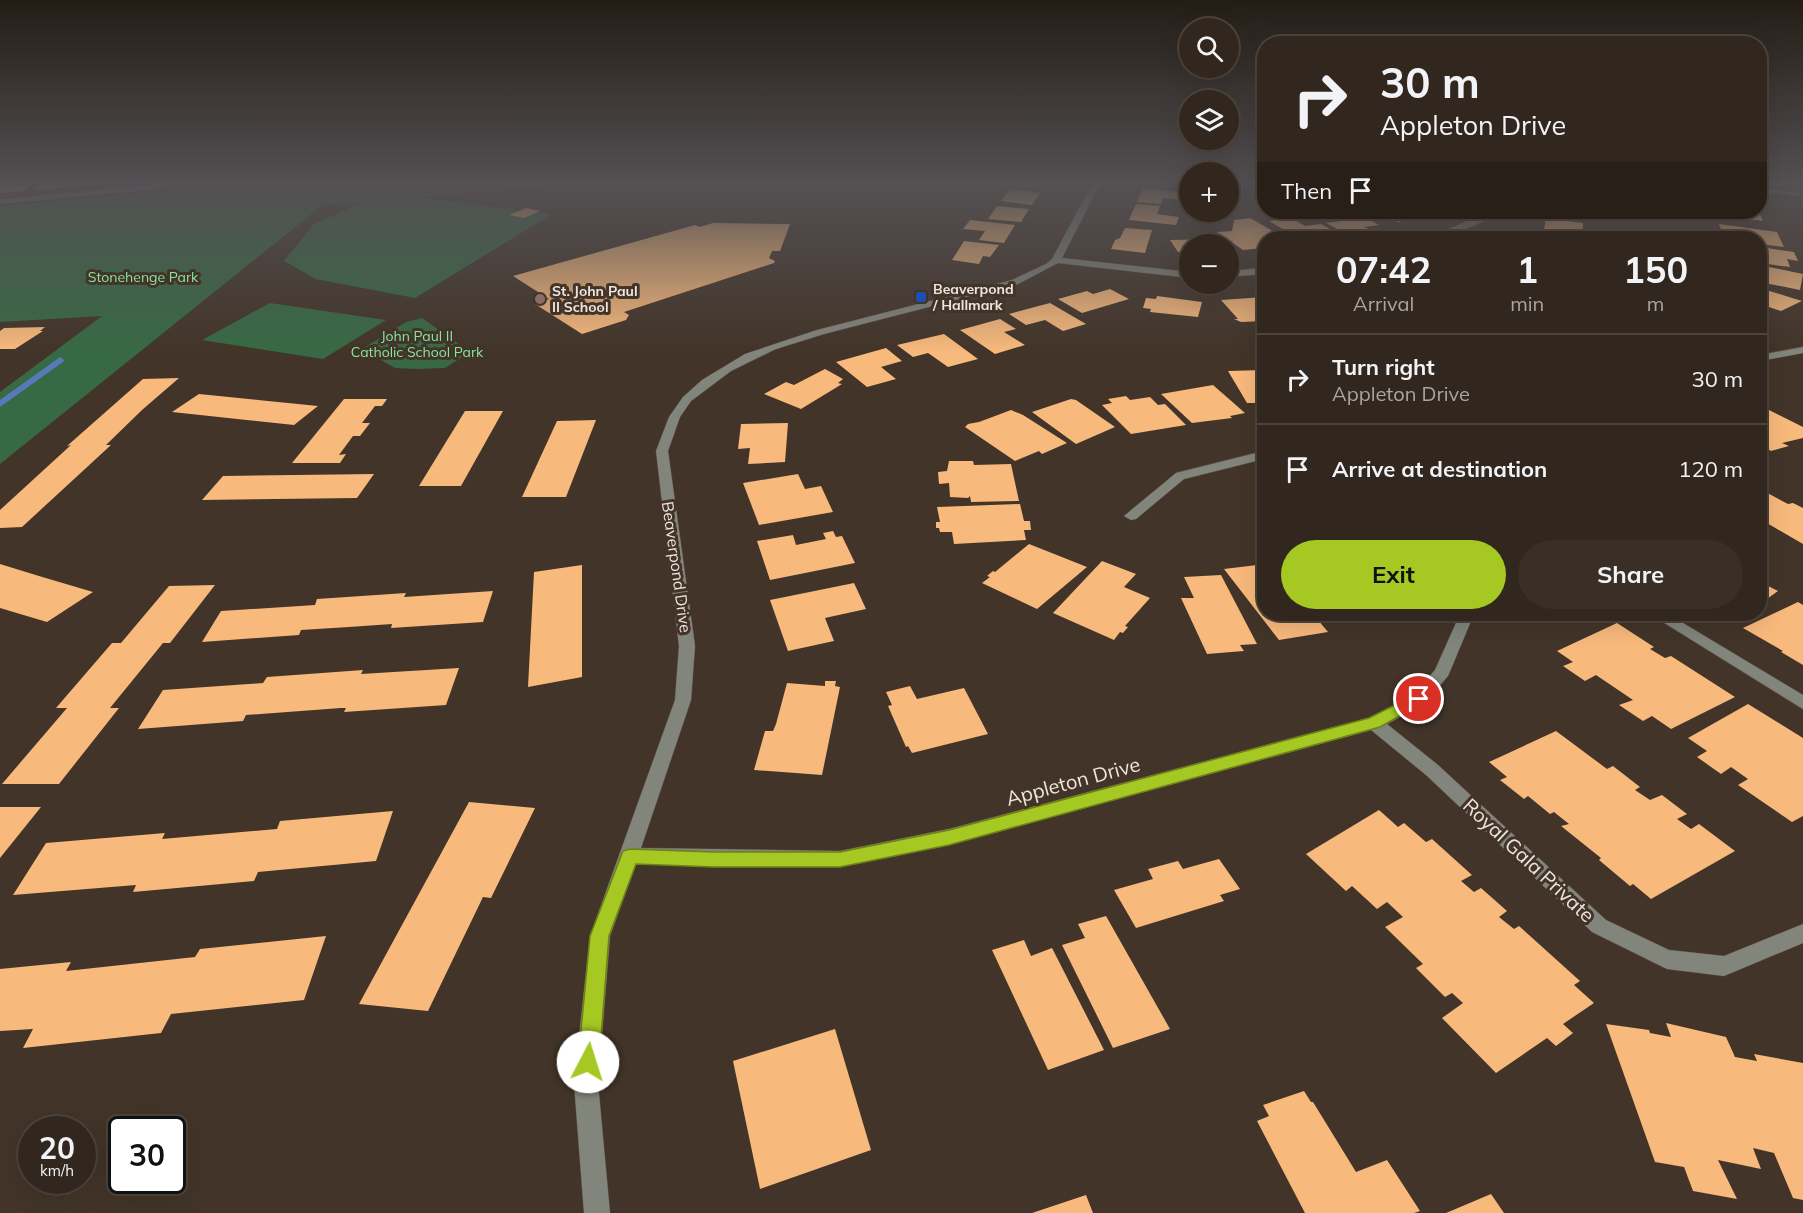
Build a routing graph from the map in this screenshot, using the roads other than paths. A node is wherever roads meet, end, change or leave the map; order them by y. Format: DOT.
graph roads {
  1 [pos="1067,239"];
  2 [pos="1056,260"];
  3 [pos="1257,272"];
  4 [pos="1239,273"];
  5 [pos="1179,274"];
  6 [pos="1802,353"];
  7 [pos="1767,357"];
  8 [pos="1257,457"];
  9 [pos="1131,516"];
  10 [pos="1464,621"];
  11 [pos="1669,621"];
  12 [pos="1803,703"];
  13 [pos="1374,723"];
  14 [pos="630,856"];
  15 [pos="1803,933"];
  16 [pos="597,1213"];
  1 -- 2 [label="street"];
  2 -- 5 [label="street"];
  2 -- 14 [label="street, Beaverpond Drive"];
  3 -- 4 [label="street"];
  6 -- 7 [label="street"];
  8 -- 9 [label="street"];
  10 -- 13 [label="street, Appleton Drive"];
  11 -- 12 [label="street"];
  13 -- 14 [label="street, Appleton Drive"];
  13 -- 15 [label="street, Royal Gala Private"];
  14 -- 16 [label="street, Beaverpond Drive"];
}
